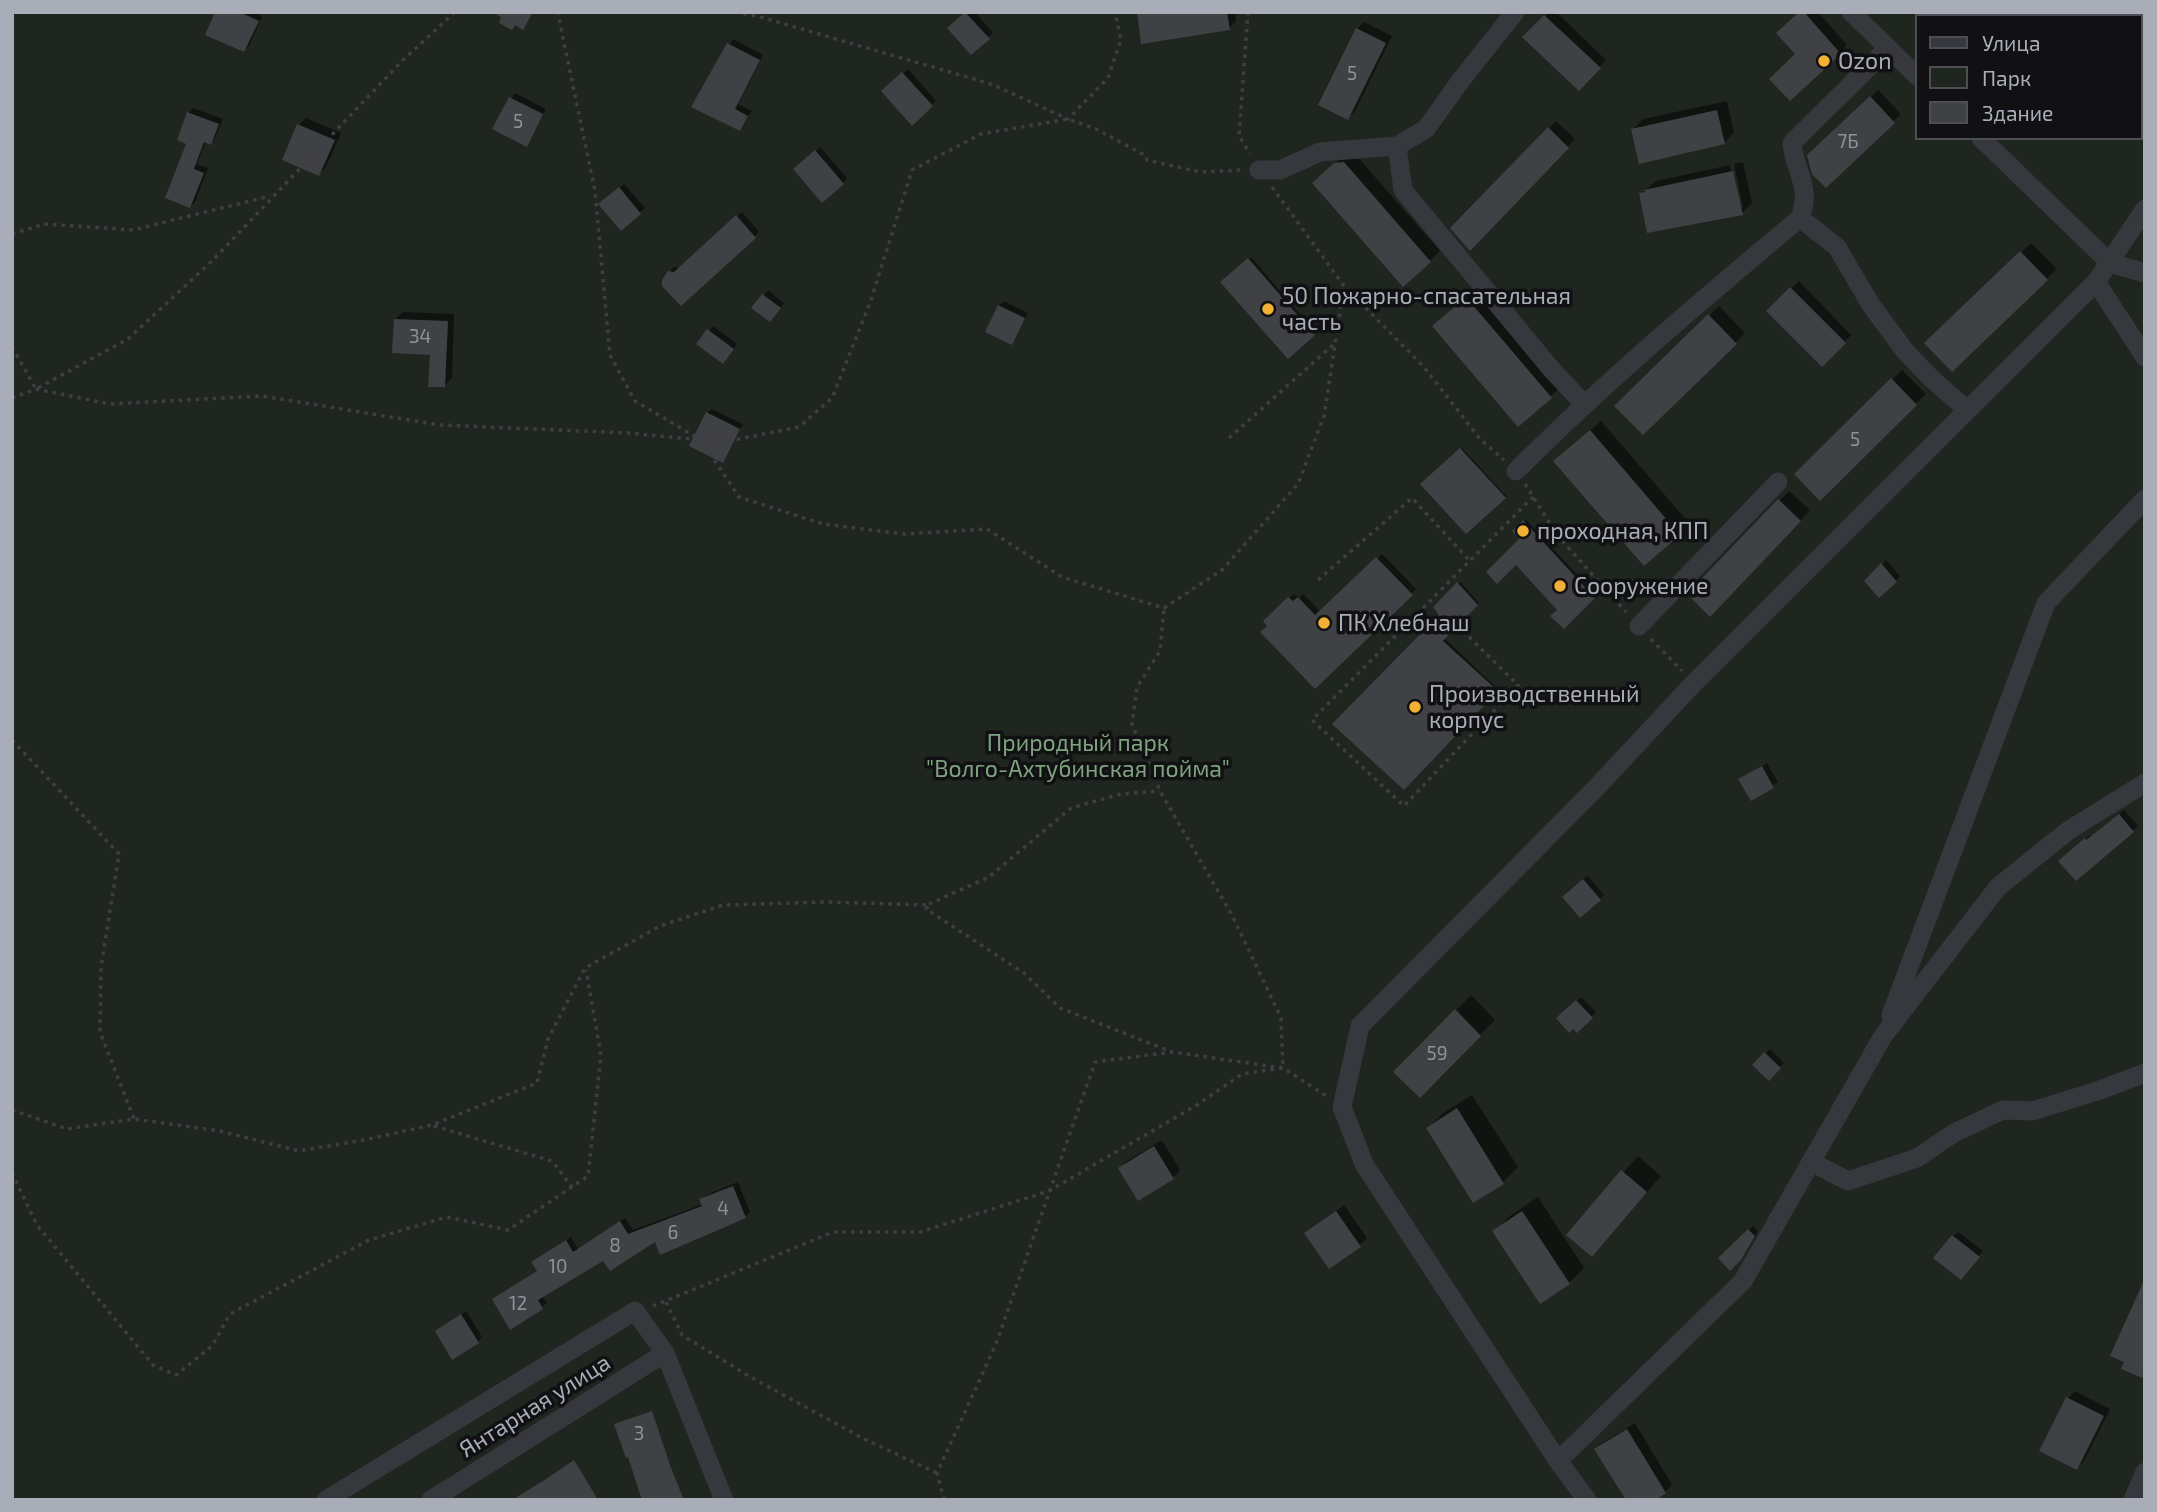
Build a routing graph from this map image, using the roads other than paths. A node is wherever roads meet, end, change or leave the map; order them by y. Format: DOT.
graph roads {
  1 [pos="1515,12"];
  2 [pos="1851,12"];
  3 [pos="1888,48"];
  4 [pos="1916,75"];
  5 [pos="1983,140"];
  6 [pos="1397,146"];
  7 [pos="1259,170"];
  8 [pos="2145,209"];
  9 [pos="1800,218"];
  10 [pos="2110,263"];
  11 [pos="2145,273"];
  12 [pos="2096,282"];
  13 [pos="2145,357"];
  14 [pos="1585,405"];
  15 [pos="1967,411"];
  16 [pos="1517,471"];
  17 [pos="1779,482"];
  18 [pos="2145,499"];
  19 [pos="1639,626"];
  20 [pos="2145,783"];
  21 [pos="1883,1036"];
  22 [pos="2145,1073"];
  23 [pos="1811,1161"];
  24 [pos="665,1353"];
  25 [pos="1558,1461"];
  26 [pos="326,1500"];
  27 [pos="430,1500"];
  28 [pos="724,1500"];
  29 [pos="1587,1500"];
  1 -- 6 [label="street"];
  2 -- 3 [label="street"];
  3 -- 4 [label="street"];
  3 -- 9 [label="street"];
  5 -- 10 [label="street"];
  6 -- 7 [label="street"];
  6 -- 14 [label="street"];
  8 -- 10 [label="street"];
  9 -- 14 [label="street"];
  9 -- 15 [label="street"];
  10 -- 11 [label="street"];
  10 -- 12 [label="street"];
  12 -- 13 [label="street"];
  12 -- 15 [label="street"];
  14 -- 16 [label="street"];
  15 -- 25 [label="street"];
  17 -- 19 [label="street"];
  18 -- 21 [label="street"];
  20 -- 21 [label="street"];
  21 -- 23 [label="street"];
  22 -- 23 [label="street"];
  23 -- 25 [label="street"];
  24 -- 26 [label="street"];
  24 -- 27 [label="street, Янтарная улица"];
  24 -- 28 [label="street"];
  25 -- 29 [label="street"];
}
